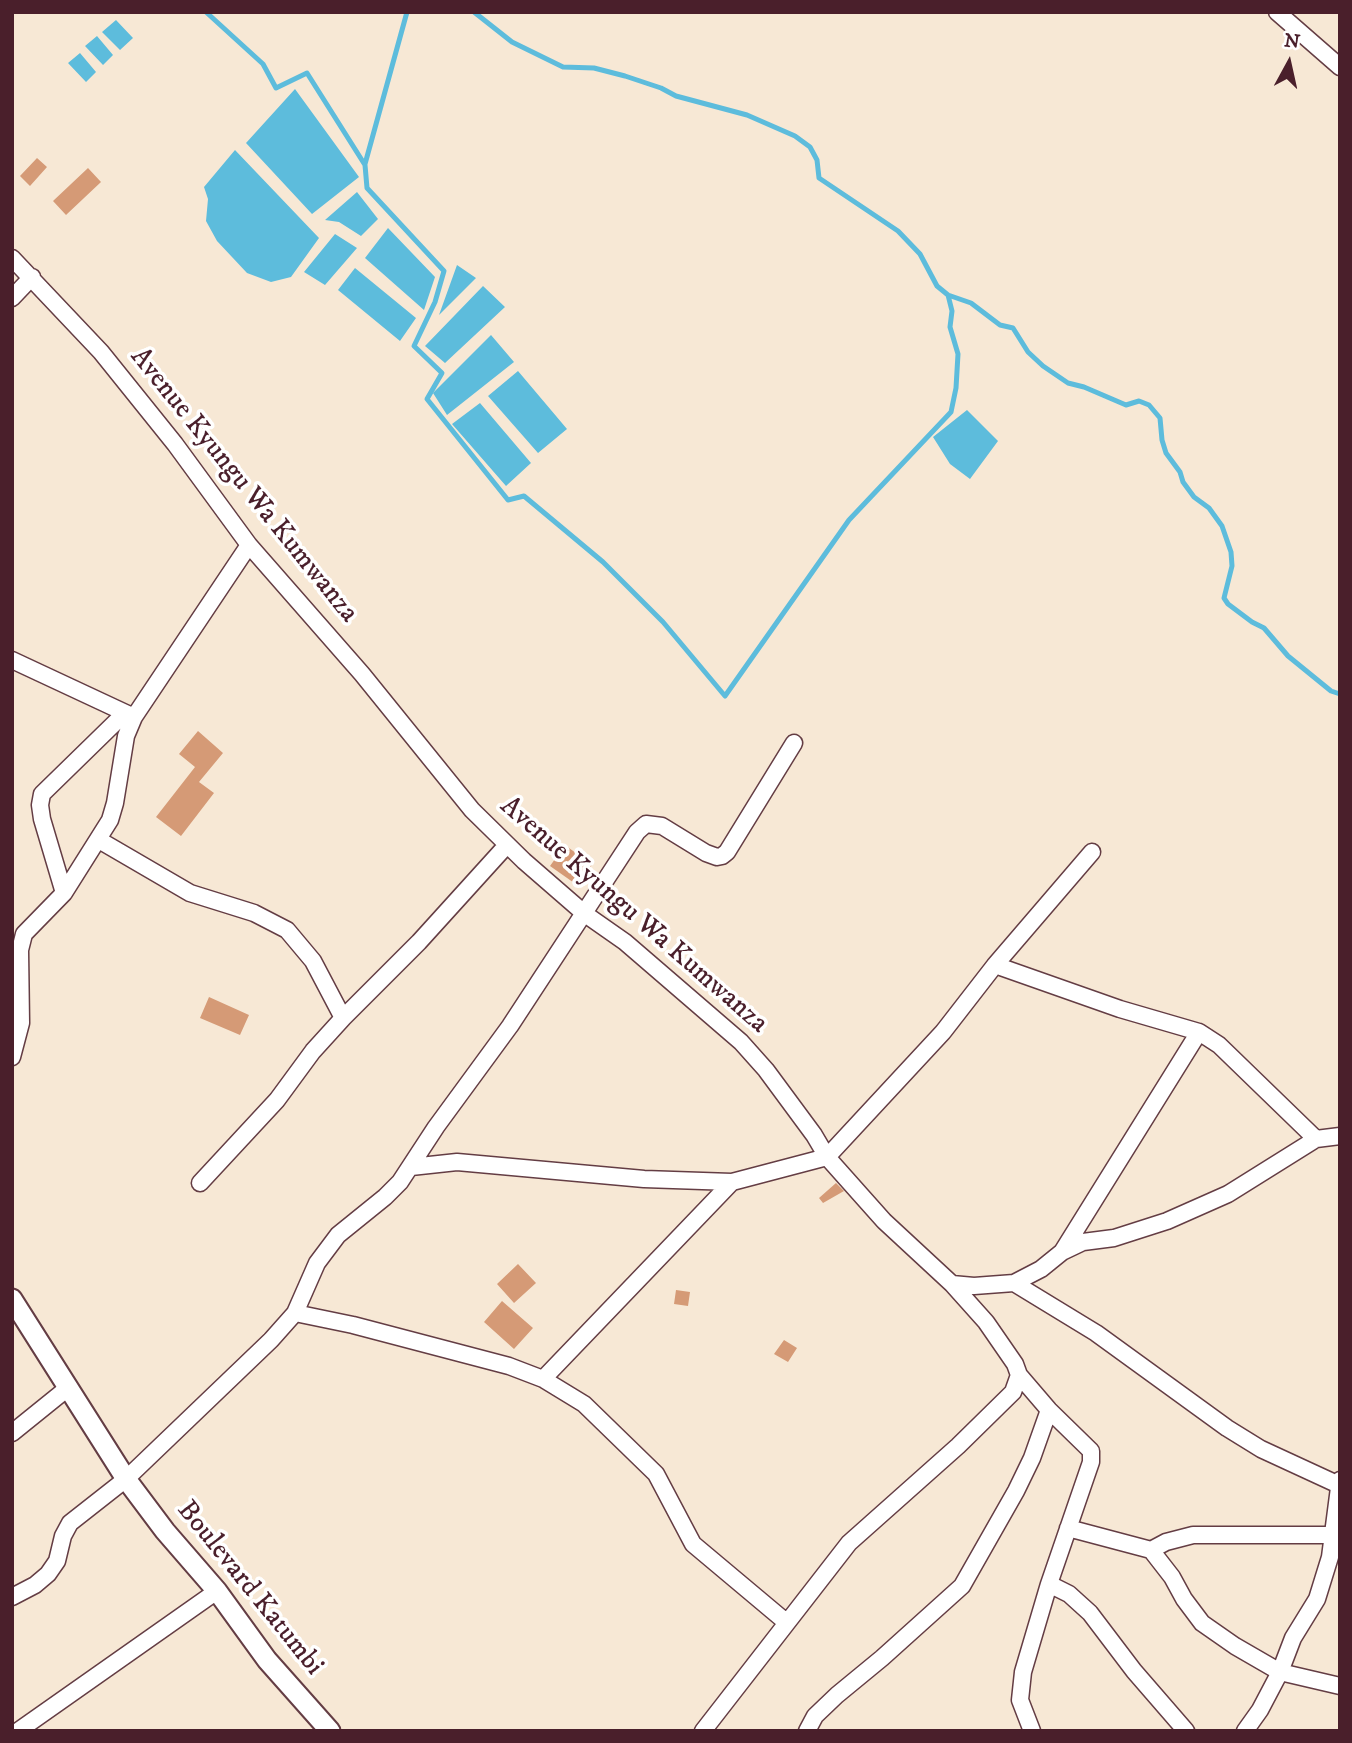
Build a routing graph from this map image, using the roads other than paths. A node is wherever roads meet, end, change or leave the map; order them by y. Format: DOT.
graph roads {
  1 [pos="1277,12"];
  2 [pos="1340,66"];
  3 [pos="12,258"];
  4 [pos="32,277"];
  5 [pos="12,298"];
  6 [pos="249,545"];
  7 [pos="12,660"];
  8 [pos="130,715"];
  9 [pos="794,743"];
  10 [pos="99,840"];
  11 [pos="506,846"];
  12 [pos="1091,852"];
  13 [pos="64,893"];
  14 [pos="585,914"];
  15 [pos="995,965"];
  16 [pos="343,1018"];
  17 [pos="1199,1032"];
  18 [pos="12,1057"];
  19 [pos="1340,1136"];
  20 [pos="1316,1139"];
  21 [pos="426,1142"];
  22 [pos="827,1157"];
  23 [pos="457,1162"];
  24 [pos="411,1167"];
  25 [pos="732,1182"];
  26 [pos="200,1183"];
  27 [pos="1062,1252"];
  28 [pos="1014,1283"];
  29 [pos="952,1284"];
  30 [pos="12,1299"];
  31 [pos="295,1313"];
  32 [pos="1019,1375"];
  33 [pos="543,1379"];
  34 [pos="69,1387"];
  35 [pos="1049,1410"];
  36 [pos="12,1433"];
  37 [pos="126,1479"];
  38 [pos="1339,1482"];
  39 [pos="1336,1526"];
  40 [pos="1068,1528"];
  41 [pos="1151,1550"];
  42 [pos="1049,1584"];
  43 [pos="217,1591"];
  44 [pos="12,1597"];
  45 [pos="786,1622"];
  46 [pos="1280,1672"];
  47 [pos="1337,1682"];
  48 [pos="18,1731"];
  49 [pos="330,1731"];
  50 [pos="703,1731"];
  51 [pos="807,1731"];
  52 [pos="1032,1731"];
  53 [pos="1186,1731"];
  54 [pos="1245,1731"];
  1 -- 2 [label="street"];
  3 -- 4 [label="street, Avenue Kyungu Wa Kumwanza"];
  4 -- 5 [label="street"];
  4 -- 6 [label="street, Avenue Kyungu Wa Kumwanza"];
  6 -- 8 [label="street"];
  6 -- 11 [label="street, Avenue Kyungu Wa Kumwanza"];
  7 -- 8 [label="street"];
  8 -- 10 [label="street"];
  8 -- 13 [label="street"];
  9 -- 14 [label="street"];
  10 -- 13 [label="street"];
  10 -- 16 [label="street"];
  11 -- 14 [label="street, Avenue Kyungu Wa Kumwanza"];
  11 -- 16 [label="street"];
  12 -- 15 [label="street"];
  13 -- 18 [label="street"];
  14 -- 21 [label="street"];
  14 -- 22 [label="street, Avenue Kyungu Wa Kumwanza"];
  15 -- 17 [label="street"];
  15 -- 22 [label="street"];
  16 -- 26 [label="street"];
  17 -- 20 [label="street"];
  17 -- 27 [label="street"];
  19 -- 20 [label="street"];
  20 -- 27 [label="street"];
  21 -- 23 [label="street"];
  21 -- 24 [label="street"];
  22 -- 25 [label="street"];
  22 -- 29 [label="street, Avenue Kyungu Wa Kumwanza"];
  23 -- 24 [label="street"];
  23 -- 25 [label="street"];
  24 -- 31 [label="street"];
  25 -- 33 [label="street"];
  27 -- 28 [label="street"];
  28 -- 29 [label="street"];
  28 -- 38 [label="street"];
  29 -- 32 [label="street, Avenue Kyungu Wa Kumwanza"];
  30 -- 34 [label="street, Boulevard Katumbi"];
  31 -- 33 [label="street"];
  31 -- 37 [label="street"];
  32 -- 35 [label="street, Avenue Kyungu Wa Kumwanza"];
  32 -- 45 [label="street"];
  33 -- 45 [label="street"];
  34 -- 36 [label="street"];
  34 -- 37 [label="street, Boulevard Katumbi"];
  35 -- 40 [label="street, Avenue Kyungu Wa Kumwanza"];
  35 -- 51 [label="street"];
  37 -- 43 [label="street, Boulevard Katumbi"];
  37 -- 44 [label="street"];
  38 -- 39 [label="street"];
  39 -- 41 [label="street"];
  39 -- 46 [label="street"];
  40 -- 41 [label="street"];
  40 -- 42 [label="street"];
  41 -- 46 [label="street"];
  42 -- 52 [label="street"];
  42 -- 53 [label="street"];
  43 -- 48 [label="street"];
  43 -- 49 [label="street, Boulevard Katumbi"];
  45 -- 50 [label="street"];
  46 -- 47 [label="street"];
  46 -- 54 [label="street"];
}
